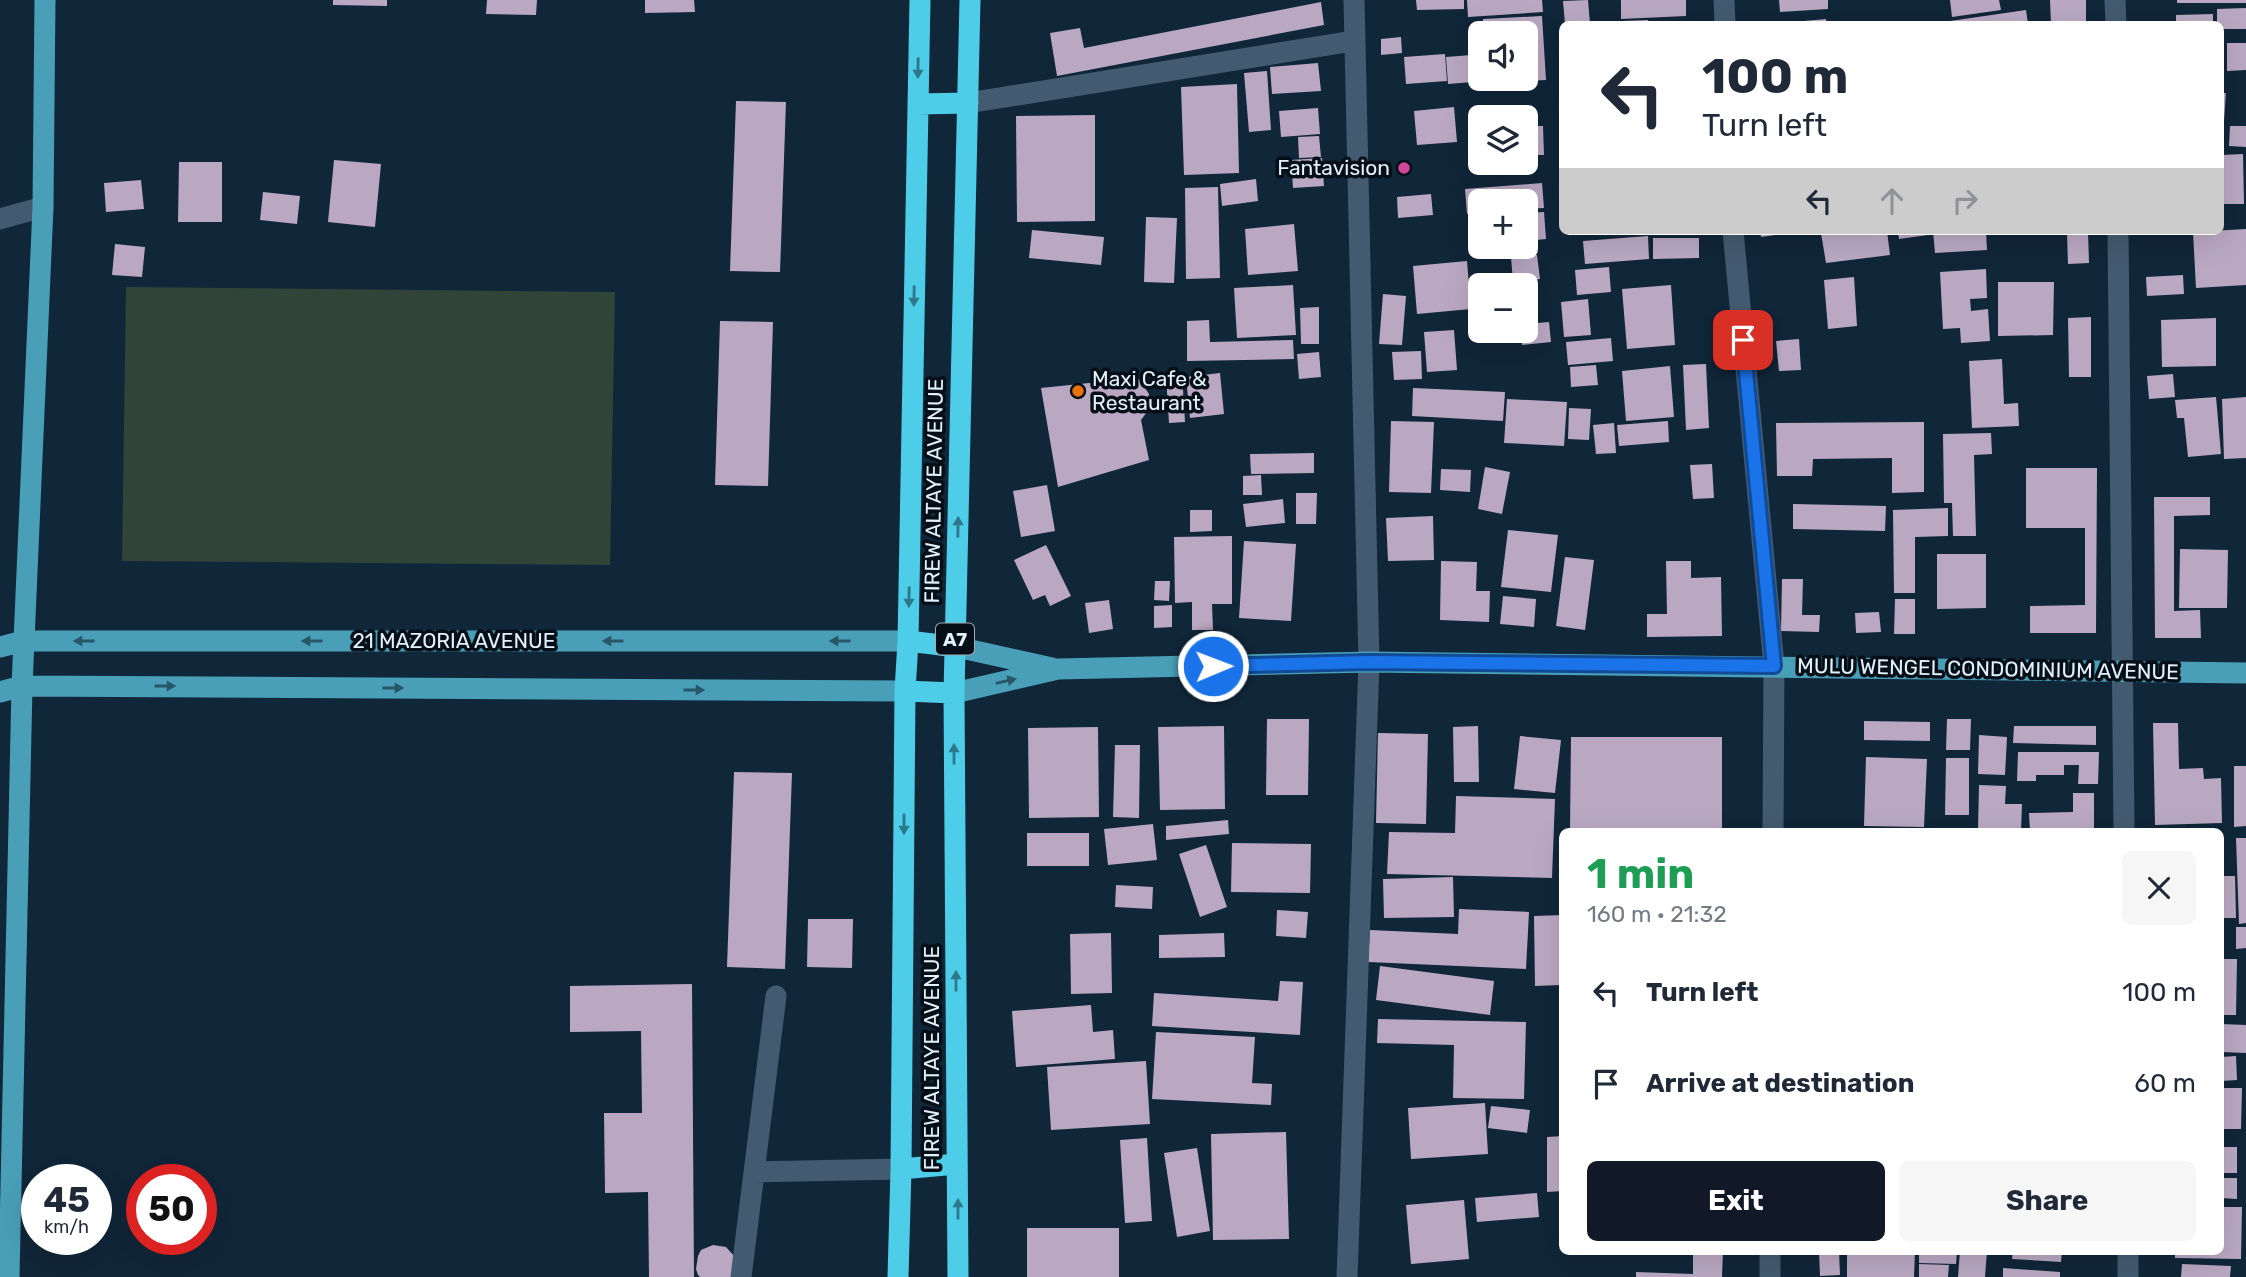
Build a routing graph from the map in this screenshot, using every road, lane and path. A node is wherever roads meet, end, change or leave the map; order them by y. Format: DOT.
graph roads {
  1 [pos="45,0"];
  2 [pos="920,0"];
  3 [pos="970,0"];
  4 [pos="1354,0"];
  5 [pos="1724,0"];
  6 [pos="2115,0"];
  7 [pos="1724,21"];
  8 [pos="2116,21"];
  9 [pos="1353,41"];
  10 [pos="968,103"];
  11 [pos="918,104"];
  12 [pos="43,207"];
  13 [pos="0,219"];
  14 [pos="1733,235"];
  15 [pos="2118,235"];
  16 [pos="23,641"];
  17 [pos="908,641"];
  18 [pos="0,647"];
  19 [pos="957,647"];
  20 [pos="1369,662"];
  21 [pos="1774,666"];
  22 [pos="1058,669"];
  23 [pos="2123,670"];
  24 [pos="2246,673"];
  25 [pos="22,686"];
  26 [pos="905,691"];
  27 [pos="0,692"];
  28 [pos="954,693"];
  29 [pos="1773,828"];
  30 [pos="2124,828"];
  31 [pos="776,996"];
  32 [pos="7,1094"];
  33 [pos="957,1164"];
  34 [pos="901,1169"];
  35 [pos="754,1172"];
  36 [pos="1770,1255"];
  37 [pos="2128,1255"];
  38 [pos="9,1277"];
  39 [pos="741,1277"];
  40 [pos="898,1277"];
  41 [pos="958,1277"];
  42 [pos="1347,1277"];
  43 [pos="1770,1277"];
  44 [pos="2128,1277"];
  1 -- 12 [label="main road"];
  2 -- 11 [label="highway, FIREW ALTAYE AVENUE / A7, one-way"];
  3 -- 10 [label="highway, FIREW ALTAYE AVENUE / A7"];
  4 -- 9 [label="street"];
  5 -- 7 [label="street"];
  6 -- 8 [label="street"];
  9 -- 10 [label="street"];
  9 -- 20 [label="street"];
  10 -- 11 [label="highway"];
  19 -- 10 [label="highway, FIREW ALTAYE AVENUE / A7, one-way"];
  11 -- 17 [label="highway, FIREW ALTAYE AVENUE / A7, one-way"];
  12 -- 13 [label="street"];
  12 -- 16 [label="main road"];
  14 -- 21 [label="street"];
  15 -- 23 [label="street"];
  17 -- 16 [label="main road, 21 MAZORIA AVENUE, one-way"];
  16 -- 18 [label="main road, 21 MAZORIA AVENUE"];
  16 -- 25 [label="main road"];
  17 -- 19 [label="highway"];
  17 -- 26 [label="highway, FIREW ALTAYE AVENUE / A7"];
  19 -- 22 [label="main road"];
  19 -- 28 [label="highway, FIREW ALTAYE AVENUE / A7"];
  20 -- 21 [label="main road, MULU WENGEL CONDOMINIUM AVENUE"];
  20 -- 22 [label="main road, MULU WENGEL CONDOMINIUM AVENUE"];
  20 -- 42 [label="street"];
  21 -- 23 [label="main road, MULU WENGEL CONDOMINIUM AVENUE"];
  21 -- 29 [label="street"];
  28 -- 22 [label="main road, one-way"];
  23 -- 24 [label="main road, MULU WENGEL CONDOMINIUM AVENUE"];
  23 -- 30 [label="street"];
  25 -- 26 [label="main road, one-way"];
  25 -- 27 [label="main road"];
  25 -- 32 [label="main road"];
  26 -- 28 [label="highway"];
  26 -- 34 [label="highway, FIREW ALTAYE AVENUE / A7, one-way"];
  33 -- 28 [label="highway, FIREW ALTAYE AVENUE / A7, one-way"];
  31 -- 35 [label="street"];
  32 -- 38 [label="main road"];
  33 -- 34 [label="highway"];
  41 -- 33 [label="highway, FIREW ALTAYE AVENUE / A7, one-way"];
  34 -- 35 [label="street"];
  34 -- 40 [label="highway, FIREW ALTAYE AVENUE / A7"];
  35 -- 39 [label="street"];
  36 -- 43 [label="street"];
  37 -- 44 [label="street"];
}
